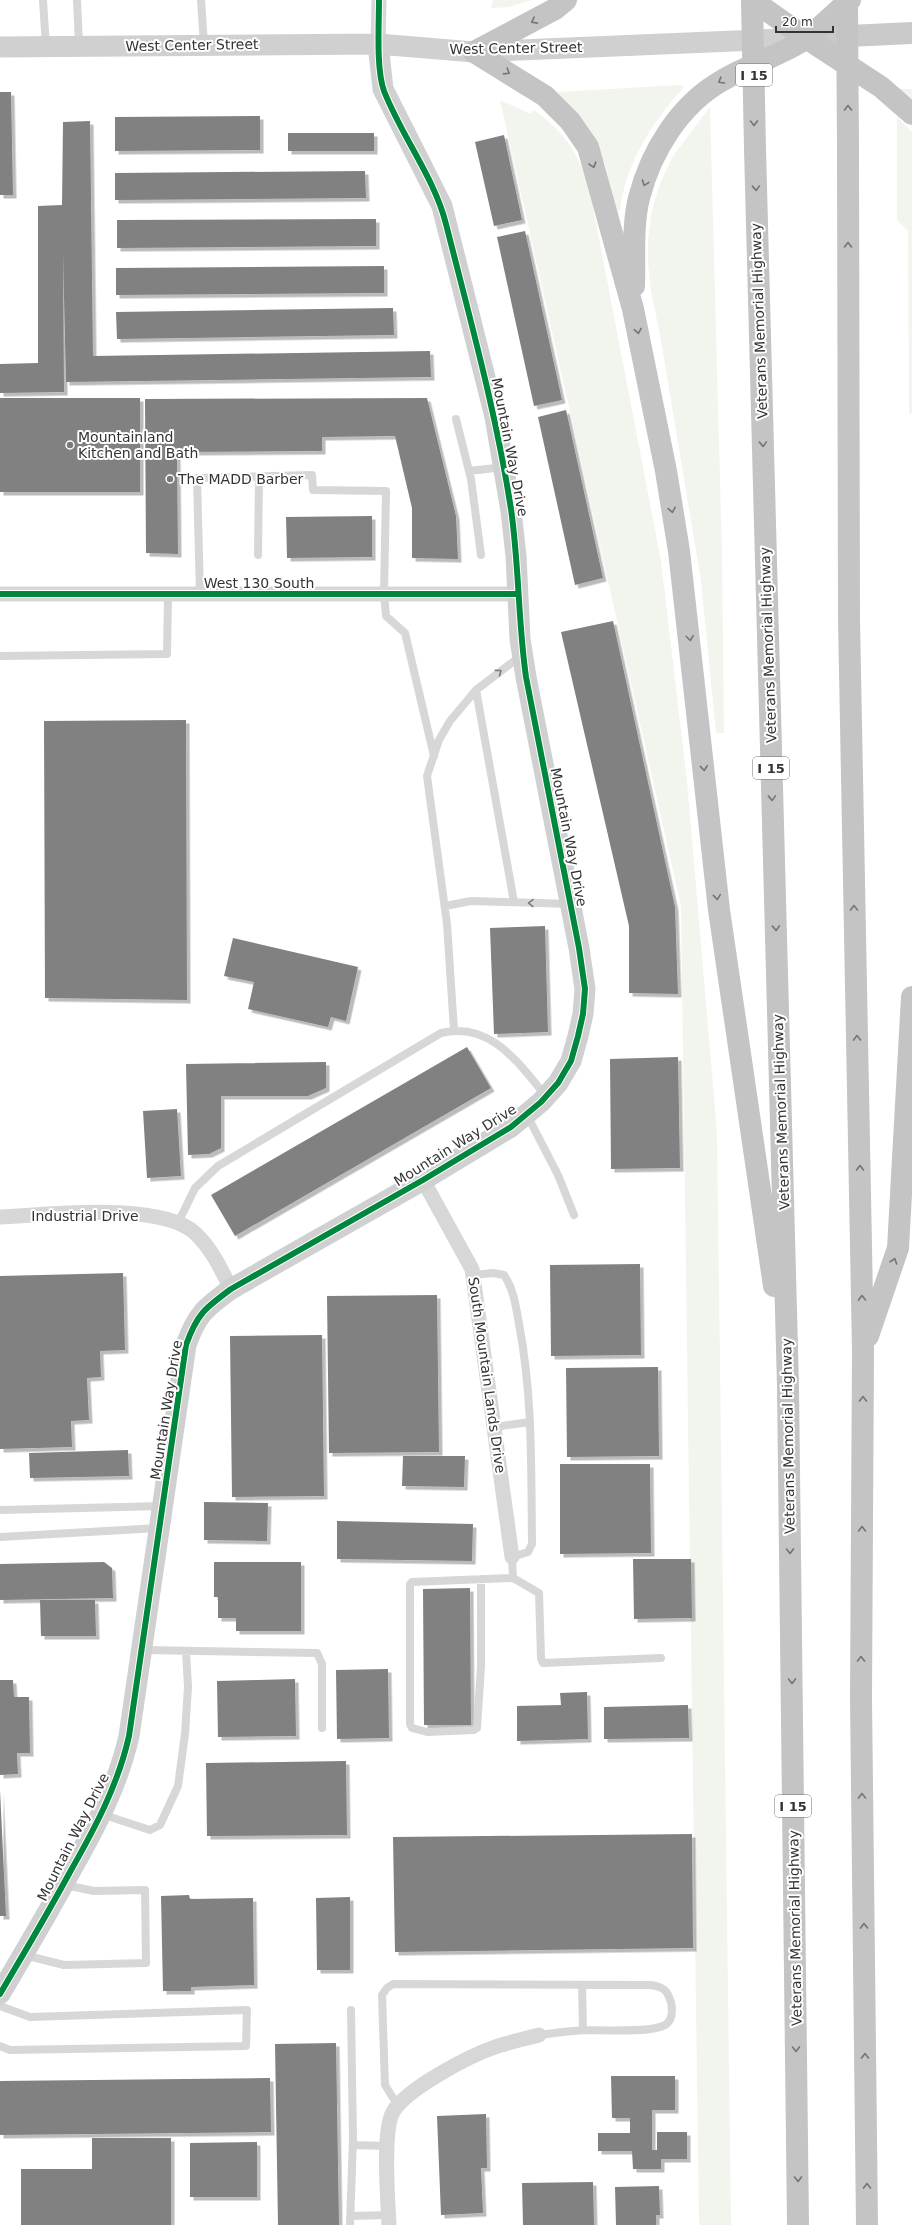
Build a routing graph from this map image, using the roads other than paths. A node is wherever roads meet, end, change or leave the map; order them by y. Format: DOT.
graph roads {
  1 [pos="43,0"];
  2 [pos="78,0"];
  3 [pos="201,0"];
  4 [pos="380,0"];
  5 [pos="566,0"];
  6 [pos="752,0"];
  7 [pos="846,0"];
  8 [pos="850,0"];
  9 [pos="912,33"];
  10 [pos="806,38"];
  11 [pos="378,44"];
  12 [pos="204,45"];
  13 [pos="79,46"];
  14 [pos="0,47"];
  15 [pos="46,47"];
  16 [pos="474,52"];
  17 [pos="912,114"];
  18 [pos="634,309"];
  19 [pos="456,419"];
  20 [pos="504,467"];
  21 [pos="469,471"];
  22 [pos="259,477"];
  23 [pos="258,555"];
  24 [pos="481,555"];
  25 [pos="0,594"];
  26 [pos="384,594"];
  27 [pos="517,594"];
  28 [pos="168,595"];
  29 [pos="200,595"];
  30 [pos="522,654"];
  31 [pos="0,656"];
  32 [pos="476,690"];
  33 [pos="434,756"];
  34 [pos="514,902"];
  35 [pos="570,904"];
  36 [pos="445,906"];
  37 [pos="912,997"];
  38 [pos="454,1030"];
  39 [pos="546,1096"];
  40 [pos="526,1115"];
  41 [pos="423,1180"];
  42 [pos="574,1215"];
  43 [pos="0,1217"];
  44 [pos="178,1222"];
  45 [pos="473,1276"];
  46 [pos="231,1289"];
  47 [pos="863,1350"];
  48 [pos="788,1386"];
  49 [pos="530,1422"];
  50 [pos="494,1427"];
  51 [pos="164,1506"];
  52 [pos="0,1510"];
  53 [pos="161,1528"];
  54 [pos="0,1537"];
  55 [pos="512,1557"];
  56 [pos="512,1578"];
  57 [pos="481,1579"];
  58 [pos="142,1650"];
  59 [pos="186,1651"];
  60 [pos="661,1658"];
  61 [pos="322,1728"];
  62 [pos="102,1814"];
  63 [pos="64,1884"];
  64 [pos="23,1955"];
  65 [pos="582,1985"];
  66 [pos="0,1994"];
  67 [pos="0,2006"];
  68 [pos="351,2010"];
  69 [pos="584,2030"];
  70 [pos="539,2035"];
  71 [pos="0,2046"];
  72 [pos="398,2106"];
  73 [pos="352,2145"];
  74 [pos="388,2146"];
  75 [pos="351,2216"];
  76 [pos="389,2220"];
  77 [pos="350,2225"];
  78 [pos="798,2225"];
  79 [pos="867,2225"];
  1 -- 15 [label="lane"];
  2 -- 13 [label="lane"];
  3 -- 12 [label="lane"];
  4 -- 11 [label="street"];
  5 -- 16 [label="highway, one-way"];
  6 -- 10 [label="highway"];
  6 -- 48 [label="highway, Veterans Memorial Highway / I 15, one-way, bridge"];
  47 -- 7 [label="highway, one-way, bridge"];
  8 -- 10 [label="highway"];
  9 -- 10 [label="main road, West Center Street"];
  10 -- 16 [label="street, West Center Street"];
  10 -- 17 [label="highway"];
  10 -- 18 [label="highway, one-way"];
  11 -- 12 [label="street, West Center Street"];
  11 -- 16 [label="street, West Center Street"];
  11 -- 20 [label="street, Mountain Way Drive"];
  12 -- 13 [label="street, West Center Street"];
  13 -- 15 [label="street, West Center Street"];
  14 -- 15 [label="street, West Center Street"];
  16 -- 18 [label="highway, one-way"];
  18 -- 48 [label="highway, one-way"];
  19 -- 21 [label="lane"];
  20 -- 21 [label="lane"];
  20 -- 27 [label="street, Mountain Way Drive"];
  21 -- 24 [label="lane"];
  22 -- 23 [label="lane"];
  22 -- 26 [label="lane"];
  22 -- 29 [label="lane"];
  25 -- 28 [label="street, West 130 South"];
  26 -- 27 [label="street, West 130 South"];
  26 -- 29 [label="street, West 130 South"];
  26 -- 33 [label="lane"];
  27 -- 30 [label="street, Mountain Way Drive"];
  28 -- 29 [label="street, West 130 South"];
  28 -- 31 [label="lane"];
  32 -- 30 [label="lane, one-way"];
  30 -- 35 [label="street, Mountain Way Drive"];
  32 -- 33 [label="lane"];
  32 -- 34 [label="lane"];
  33 -- 36 [label="lane"];
  35 -- 34 [label="lane, one-way"];
  34 -- 36 [label="lane"];
  35 -- 39 [label="street, Mountain Way Drive"];
  36 -- 38 [label="lane"];
  47 -- 37 [label="highway, one-way"];
  38 -- 39 [label="lane"];
  38 -- 44 [label="lane"];
  39 -- 40 [label="street, Mountain Way Drive"];
  40 -- 41 [label="street, Mountain Way Drive"];
  40 -- 42 [label="lane"];
  41 -- 45 [label="street, South Mountain Lands Drive"];
  41 -- 46 [label="street, Mountain Way Drive"];
  43 -- 44 [label="street, Industrial Drive"];
  44 -- 46 [label="street, Industrial Drive"];
  45 -- 49 [label="lane"];
  45 -- 50 [label="street, South Mountain Lands Drive"];
  46 -- 51 [label="street, Mountain Way Drive"];
  79 -- 47 [label="highway, one-way"];
  48 -- 78 [label="highway, Veterans Memorial Highway / I 15, one-way"];
  49 -- 50 [label="lane"];
  49 -- 55 [label="lane"];
  50 -- 55 [label="street, South Mountain Lands Drive"];
  51 -- 52 [label="lane"];
  51 -- 53 [label="street, Mountain Way Drive"];
  53 -- 54 [label="lane"];
  53 -- 58 [label="street, Mountain Way Drive"];
  55 -- 56 [label="lane"];
  56 -- 57 [label="lane"];
  56 -- 60 [label="lane"];
  57 -- 57 [label="lane"];
  58 -- 59 [label="lane"];
  58 -- 62 [label="street, Mountain Way Drive"];
  59 -- 61 [label="lane"];
  59 -- 62 [label="lane"];
  62 -- 63 [label="street, Mountain Way Drive"];
  63 -- 64 [label="street, Mountain Way Drive"];
  63 -- 64 [label="lane"];
  64 -- 66 [label="street, Mountain Way Drive"];
  65 -- 69 [label="lane"];
  65 -- 69 [label="lane"];
  65 -- 72 [label="lane"];
  67 -- 71 [label="lane"];
  68 -- 73 [label="lane"];
  69 -- 70 [label="lane"];
  70 -- 72 [label="street"];
  72 -- 74 [label="street"];
  73 -- 74 [label="lane"];
  73 -- 75 [label="lane"];
  74 -- 76 [label="street"];
  75 -- 76 [label="lane"];
  75 -- 77 [label="lane"];
}
